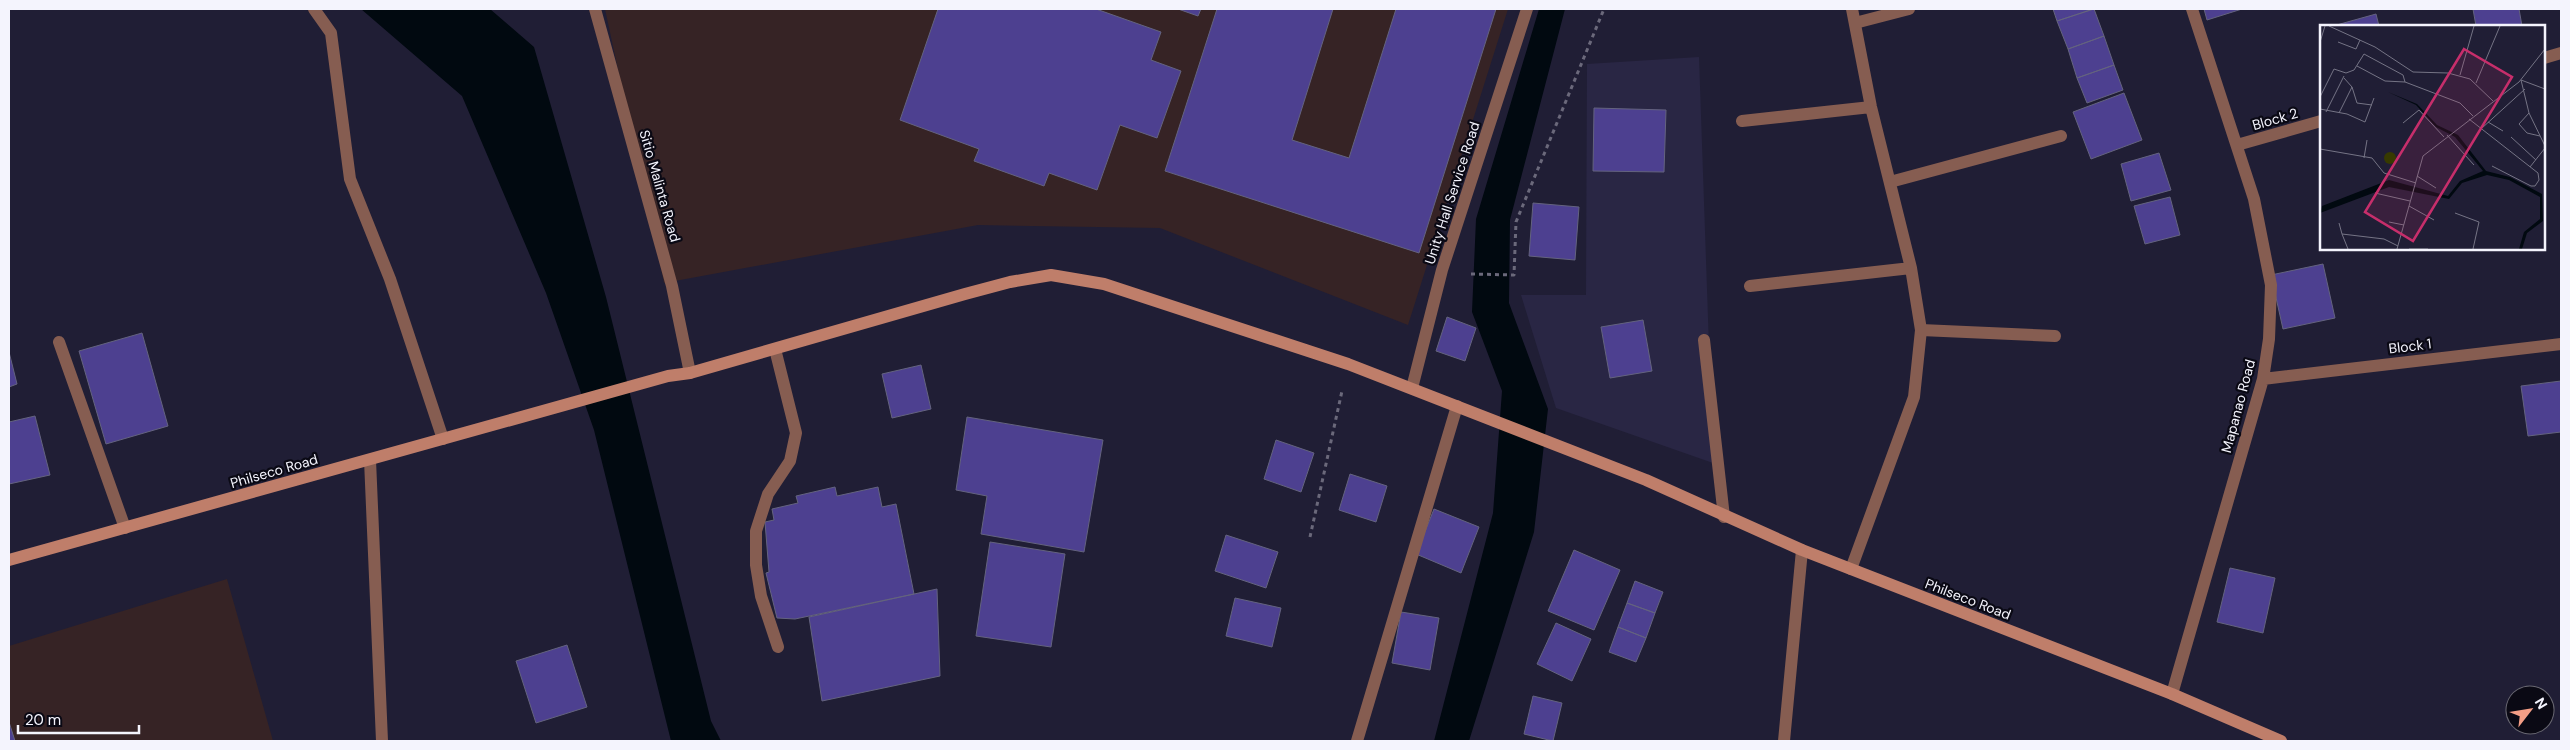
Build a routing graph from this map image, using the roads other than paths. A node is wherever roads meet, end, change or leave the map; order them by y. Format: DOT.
graph roads {
  1 [pos="314,9"];
  2 [pos="595,9"];
  3 [pos="1527,9"];
  4 [pos="1852,9"];
  5 [pos="1909,9"];
  6 [pos="2192,9"];
  7 [pos="1855,24"];
  8 [pos="2561,52"];
  9 [pos="2545,58"];
  10 [pos="1871,107"];
  11 [pos="1742,121"];
  12 [pos="2320,121"];
  13 [pos="2061,136"];
  14 [pos="2237,145"];
  15 [pos="1890,182"];
  16 [pos="1911,268"];
  17 [pos="1750,286"];
  18 [pos="1921,330"];
  19 [pos="2056,336"];
  20 [pos="1704,340"];
  21 [pos="58,342"];
  22 [pos="2561,344"];
  23 [pos="775,349"];
  24 [pos="690,373"];
  25 [pos="2263,379"];
  26 [pos="1412,388"];
  27 [pos="1457,406"];
  28 [pos="443,439"];
  29 [pos="370,460"];
  30 [pos="1724,516"];
  31 [pos="126,528"];
  32 [pos="1802,550"];
  33 [pos="9,560"];
  34 [pos="1851,569"];
  35 [pos="778,647"];
  36 [pos="2172,694"];
  37 [pos="382,741"];
  38 [pos="1356,741"];
  39 [pos="1784,741"];
  40 [pos="2281,741"];
  1 -- 28 [label="street"];
  2 -- 24 [label="street, Sitio Malinta Road"];
  3 -- 26 [label="street, Unity Hall Service Road"];
  4 -- 7 [label="street"];
  5 -- 7 [label="street"];
  6 -- 14 [label="street, Mapanao Road"];
  7 -- 10 [label="street"];
  8 -- 9 [label="street"];
  10 -- 11 [label="street"];
  10 -- 15 [label="street"];
  12 -- 14 [label="street, Block 2"];
  13 -- 15 [label="street"];
  14 -- 25 [label="street, Mapanao Road"];
  15 -- 16 [label="street"];
  16 -- 17 [label="street"];
  16 -- 18 [label="street"];
  18 -- 19 [label="street"];
  18 -- 34 [label="street"];
  20 -- 30 [label="street"];
  21 -- 31 [label="street"];
  22 -- 25 [label="street, Block 1"];
  23 -- 24 [label="street, Philseco Road"];
  23 -- 26 [label="street, Philseco Road"];
  23 -- 35 [label="street"];
  24 -- 28 [label="street, Philseco Road"];
  25 -- 36 [label="street, Mapanao Road"];
  26 -- 27 [label="street, Philseco Road"];
  27 -- 30 [label="street, Philseco Road"];
  27 -- 38 [label="street"];
  28 -- 29 [label="street, Philseco Road"];
  29 -- 31 [label="street, Philseco Road"];
  29 -- 37 [label="street"];
  30 -- 32 [label="street, Philseco Road"];
  31 -- 33 [label="street, Philseco Road"];
  32 -- 34 [label="street, Philseco Road"];
  32 -- 39 [label="street"];
  34 -- 36 [label="street, Philseco Road"];
  36 -- 40 [label="street, Philseco Road"];
}
